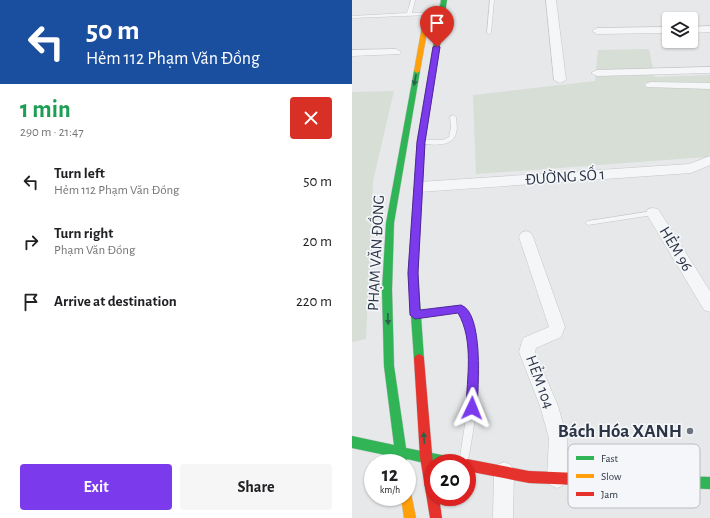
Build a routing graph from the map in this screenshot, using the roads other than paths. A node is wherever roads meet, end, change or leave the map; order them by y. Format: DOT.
graph roads {
  1 [pos="413,0"];
  2 [pos="444,0"];
  3 [pos="492,0"];
  4 [pos="551,0"];
  5 [pos="428,10"];
  6 [pos="409,15"];
  7 [pos="352,17"];
  8 [pos="710,29"];
  9 [pos="662,30"];
  10 [pos="698,30"];
  11 [pos="597,31"];
  12 [pos="489,33"];
  13 [pos="396,52"];
  14 [pos="352,53"];
  15 [pos="710,70"];
  16 [pos="597,73"];
  17 [pos="560,80"];
  18 [pos="651,86"];
  19 [pos="710,86"];
  20 [pos="453,117"];
  21 [pos="421,142"];
  22 [pos="710,160"];
  23 [pos="419,187"];
  24 [pos="653,213"];
  25 [pos="588,223"];
  26 [pos="526,237"];
  27 [pos="710,305"];
  28 [pos="415,315"];
  29 [pos="352,442"];
  30 [pos="400,451"];
  31 [pos="400,454"];
  32 [pos="426,454"];
  33 [pos="464,454"];
  34 [pos="424,456"];
  35 [pos="476,467"];
  36 [pos="504,472"];
  37 [pos="557,478"];
  38 [pos="568,478"];
  39 [pos="700,483"];
  40 [pos="710,483"];
  41 [pos="408,506"];
  42 [pos="434,506"];
  43 [pos="410,518"];
  44 [pos="436,518"];
  45 [pos="503,518"];
  1 -- 6 [label="lane"];
  2 -- 21 [label="main road"];
  3 -- 12 [label="lane"];
  4 -- 17 [label="street"];
  5 -- 6 [label="lane"];
  5 -- 30 [label="main road, PHẠM VĂN ĐỒNG, one-way"];
  6 -- 7 [label="lane"];
  8 -- 10 [label="street"];
  9 -- 11 [label="street"];
  13 -- 14 [label="street"];
  15 -- 16 [label="street"];
  18 -- 19 [label="street"];
  20 -- 21 [label="lane"];
  21 -- 23 [label="main road"];
  22 -- 23 [label="street, ĐƯỜNG SỐ 1"];
  23 -- 28 [label="main road"];
  24 -- 25 [label="lane"];
  24 -- 27 [label="street, HẺM 96"];
  26 -- 37 [label="street, HẺM 104"];
  32 -- 28 [label="main road, one-way"];
  28 -- 33 [label="lane"];
  29 -- 30 [label="main road"];
  30 -- 31 [label="main road, PHẠM VĂN ĐỒNG"];
  30 -- 34 [label="main road"];
  35 -- 36 [label="main road"];
  36 -- 37 [label="main road"];
  36 -- 45 [label="street"];
  37 -- 38 [label="main road"];
  39 -- 40 [label="main road"];
  41 -- 43 [label="main road"];
  42 -- 44 [label="main road"];
}
